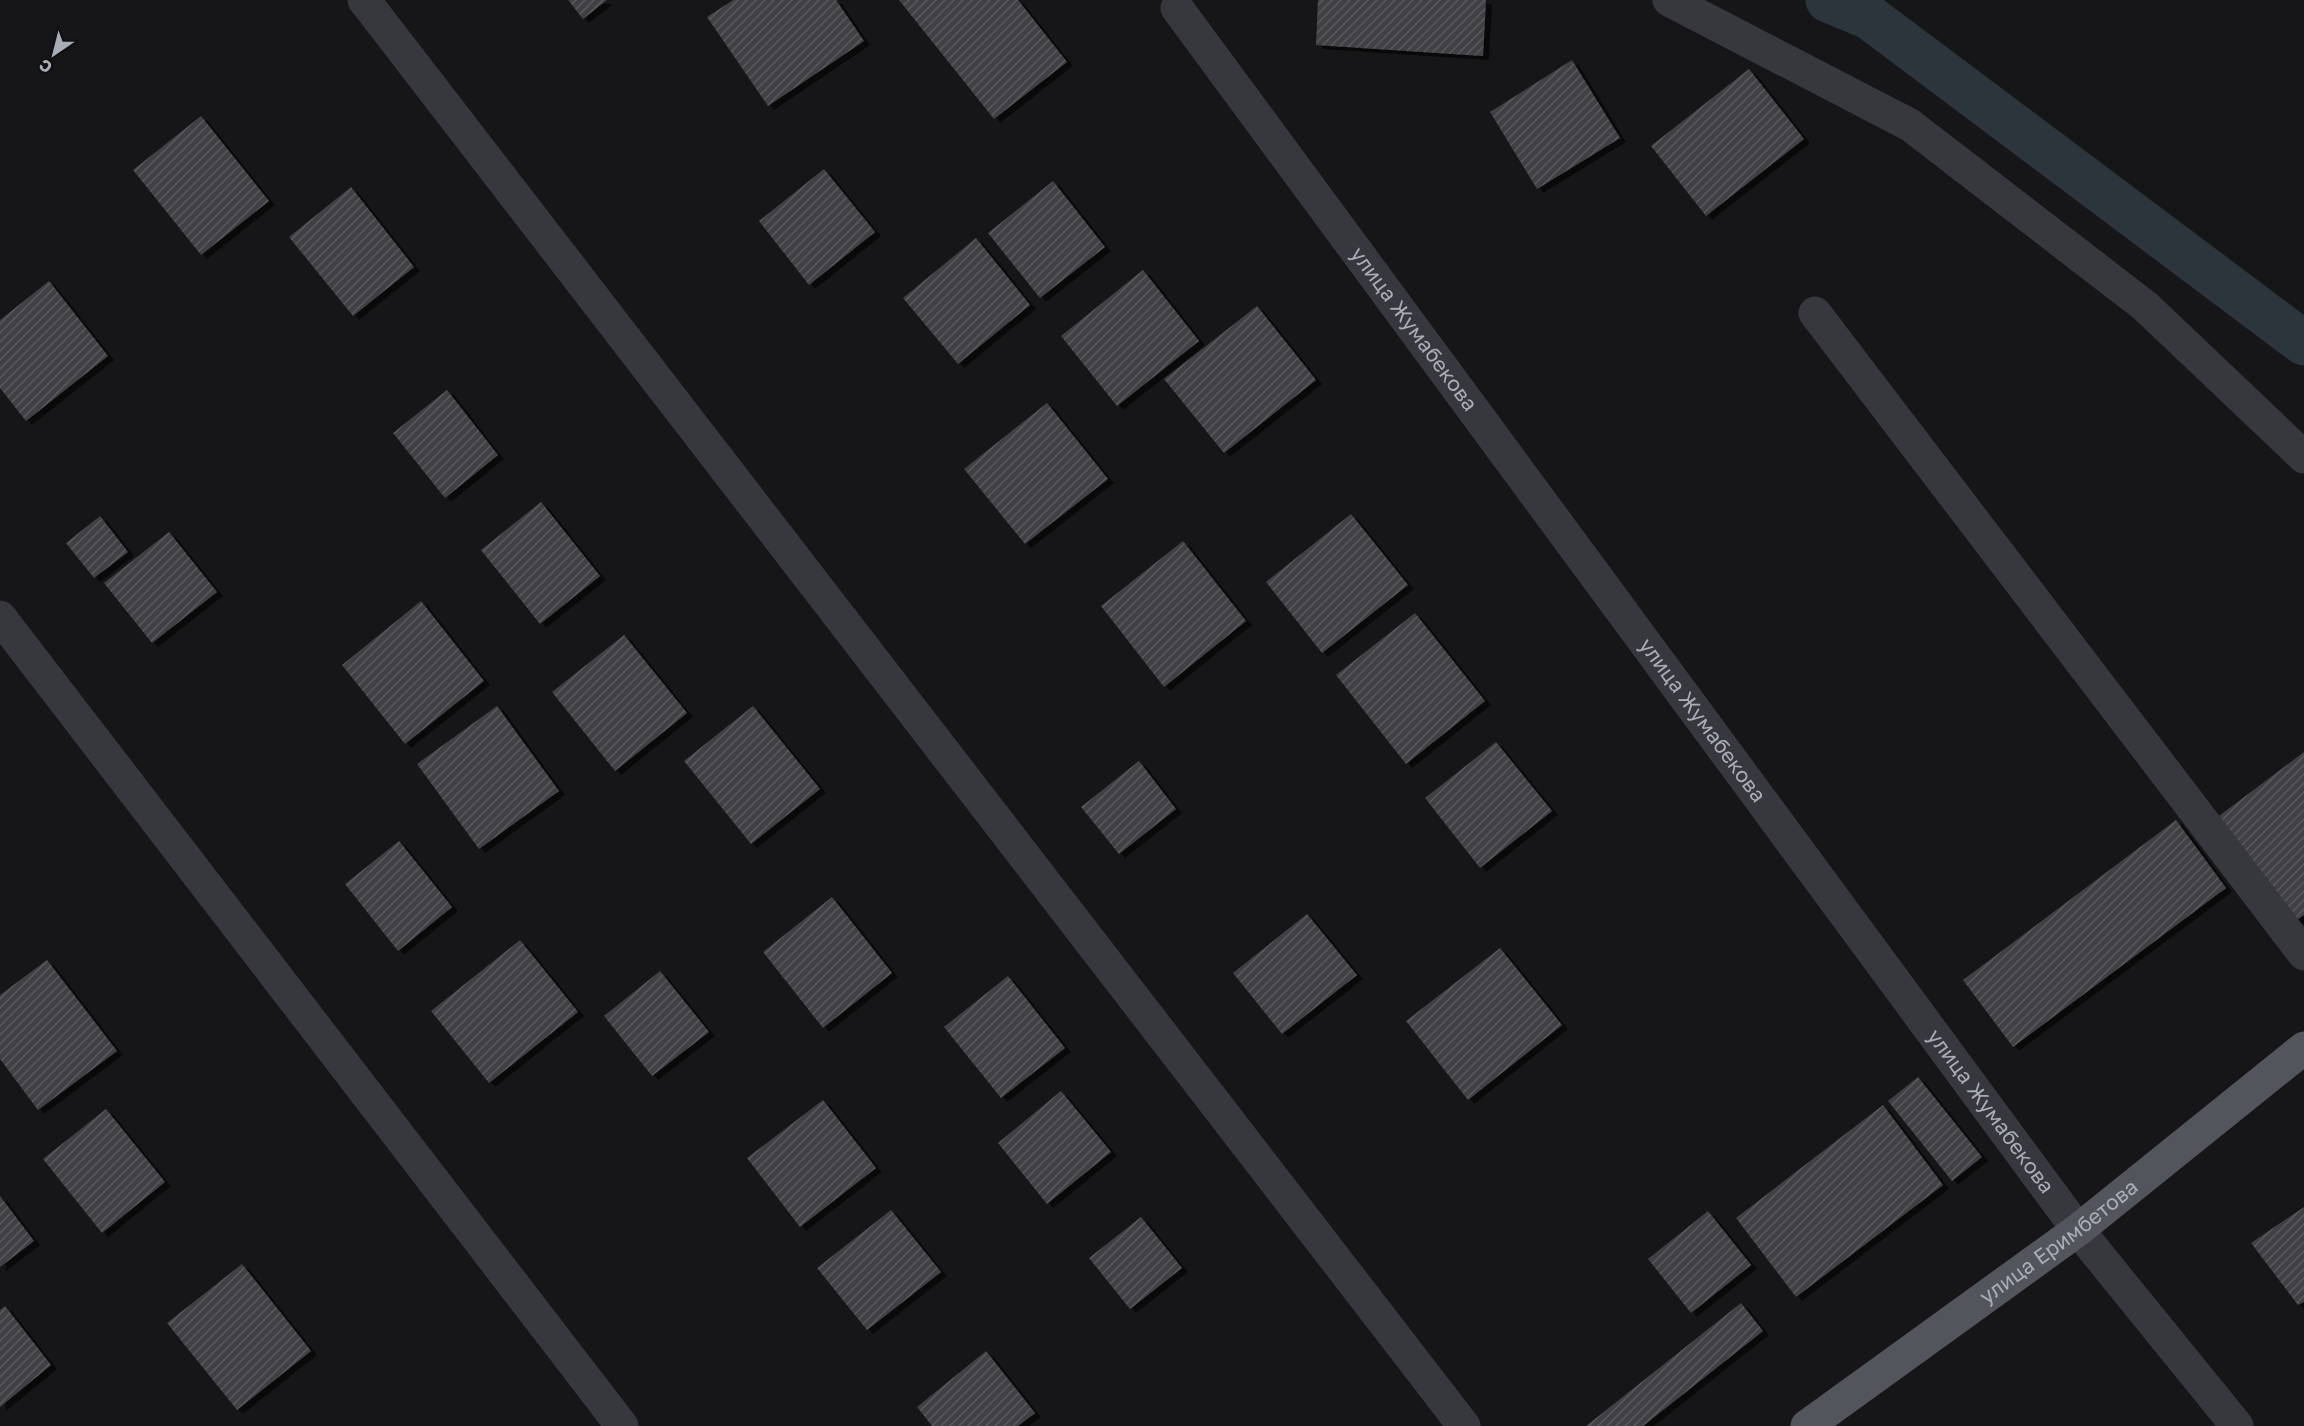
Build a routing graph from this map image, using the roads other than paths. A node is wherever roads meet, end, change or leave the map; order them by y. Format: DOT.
graph roads {
  1 [pos="364,0"];
  2 [pos="1669,0"];
  3 [pos="1177,8"];
  4 [pos="1815,313"];
  5 [pos="2304,457"];
  6 [pos="0,617"];
  7 [pos="2304,954"];
  8 [pos="2304,1048"];
  9 [pos="2078,1230"];
  10 [pos="622,1426"];
  11 [pos="1464,1426"];
  12 [pos="1807,1426"];
  13 [pos="2237,1426"];
  1 -- 11 [label="street"];
  2 -- 5 [label="street"];
  3 -- 9 [label="street, улица Жумабекова"];
  4 -- 7 [label="street"];
  6 -- 10 [label="street"];
  8 -- 9 [label="main road, улица Еримбетова"];
  9 -- 12 [label="main road, улица Еримбетова"];
  9 -- 13 [label="street, улица Жумабекова"];
}
